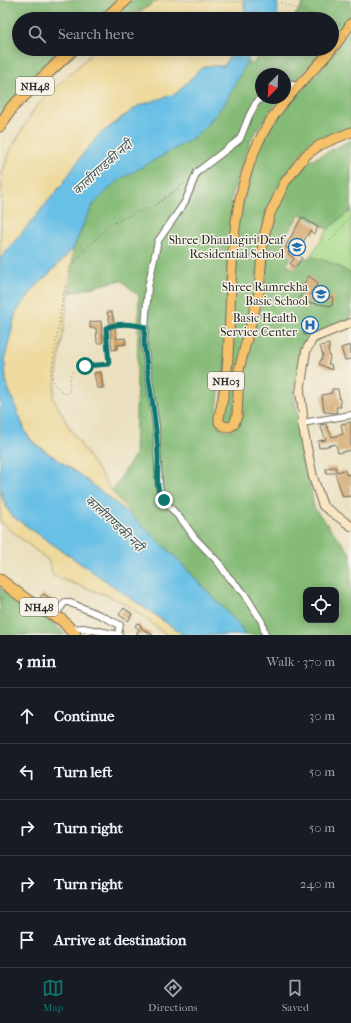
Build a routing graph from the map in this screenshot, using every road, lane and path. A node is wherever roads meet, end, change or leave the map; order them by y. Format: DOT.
graph roads {
  1 [pos="126,0"];
  2 [pos="273,0"];
  3 [pos="113,12"];
  4 [pos="306,12"];
  5 [pos="351,23"];
  6 [pos="339,24"];
  7 [pos="351,28"];
  8 [pos="339,39"];
  9 [pos="66,56"];
  10 [pos="326,56"];
  11 [pos="291,84"];
  12 [pos="299,87"];
  13 [pos="255,104"];
  14 [pos="0,126"];
  15 [pos="351,132"];
  16 [pos="187,182"];
  17 [pos="351,216"];
  18 [pos="330,241"];
  19 [pos="351,323"];
  20 [pos="145,327"];
  21 [pos="351,415"];
  22 [pos="302,423"];
  23 [pos="351,526"];
  24 [pos="0,580"];
  25 [pos="55,615"];
  26 [pos="73,632"];
  27 [pos="118,634"];
  28 [pos="265,635"];
  1 -- 3 [label="highway"];
  2 -- 4 [label="path"];
  5 -- 8 [label="main road, NH03"];
  6 -- 7 [label="path, bridge"];
  9 -- 14 [label="highway, NH48"];
  10 -- 12 [label="main road, NH03"];
  11 -- 12 [label="street"];
  12 -- 15 [label="main road, NH03"];
  13 -- 20 [label="street"];
  16 -- 20 [label="path"];
  17 -- 18 [label="path"];
  19 -- 22 [label="main road"];
  20 -- 28 [label="street"];
  21 -- 22 [label="street"];
  22 -- 23 [label="main road"];
  24 -- 25 [label="highway, NH48"];
  25 -- 26 [label="highway, NH48"];
  25 -- 27 [label="street"];
  26 -- 27 [label="street"];
}
